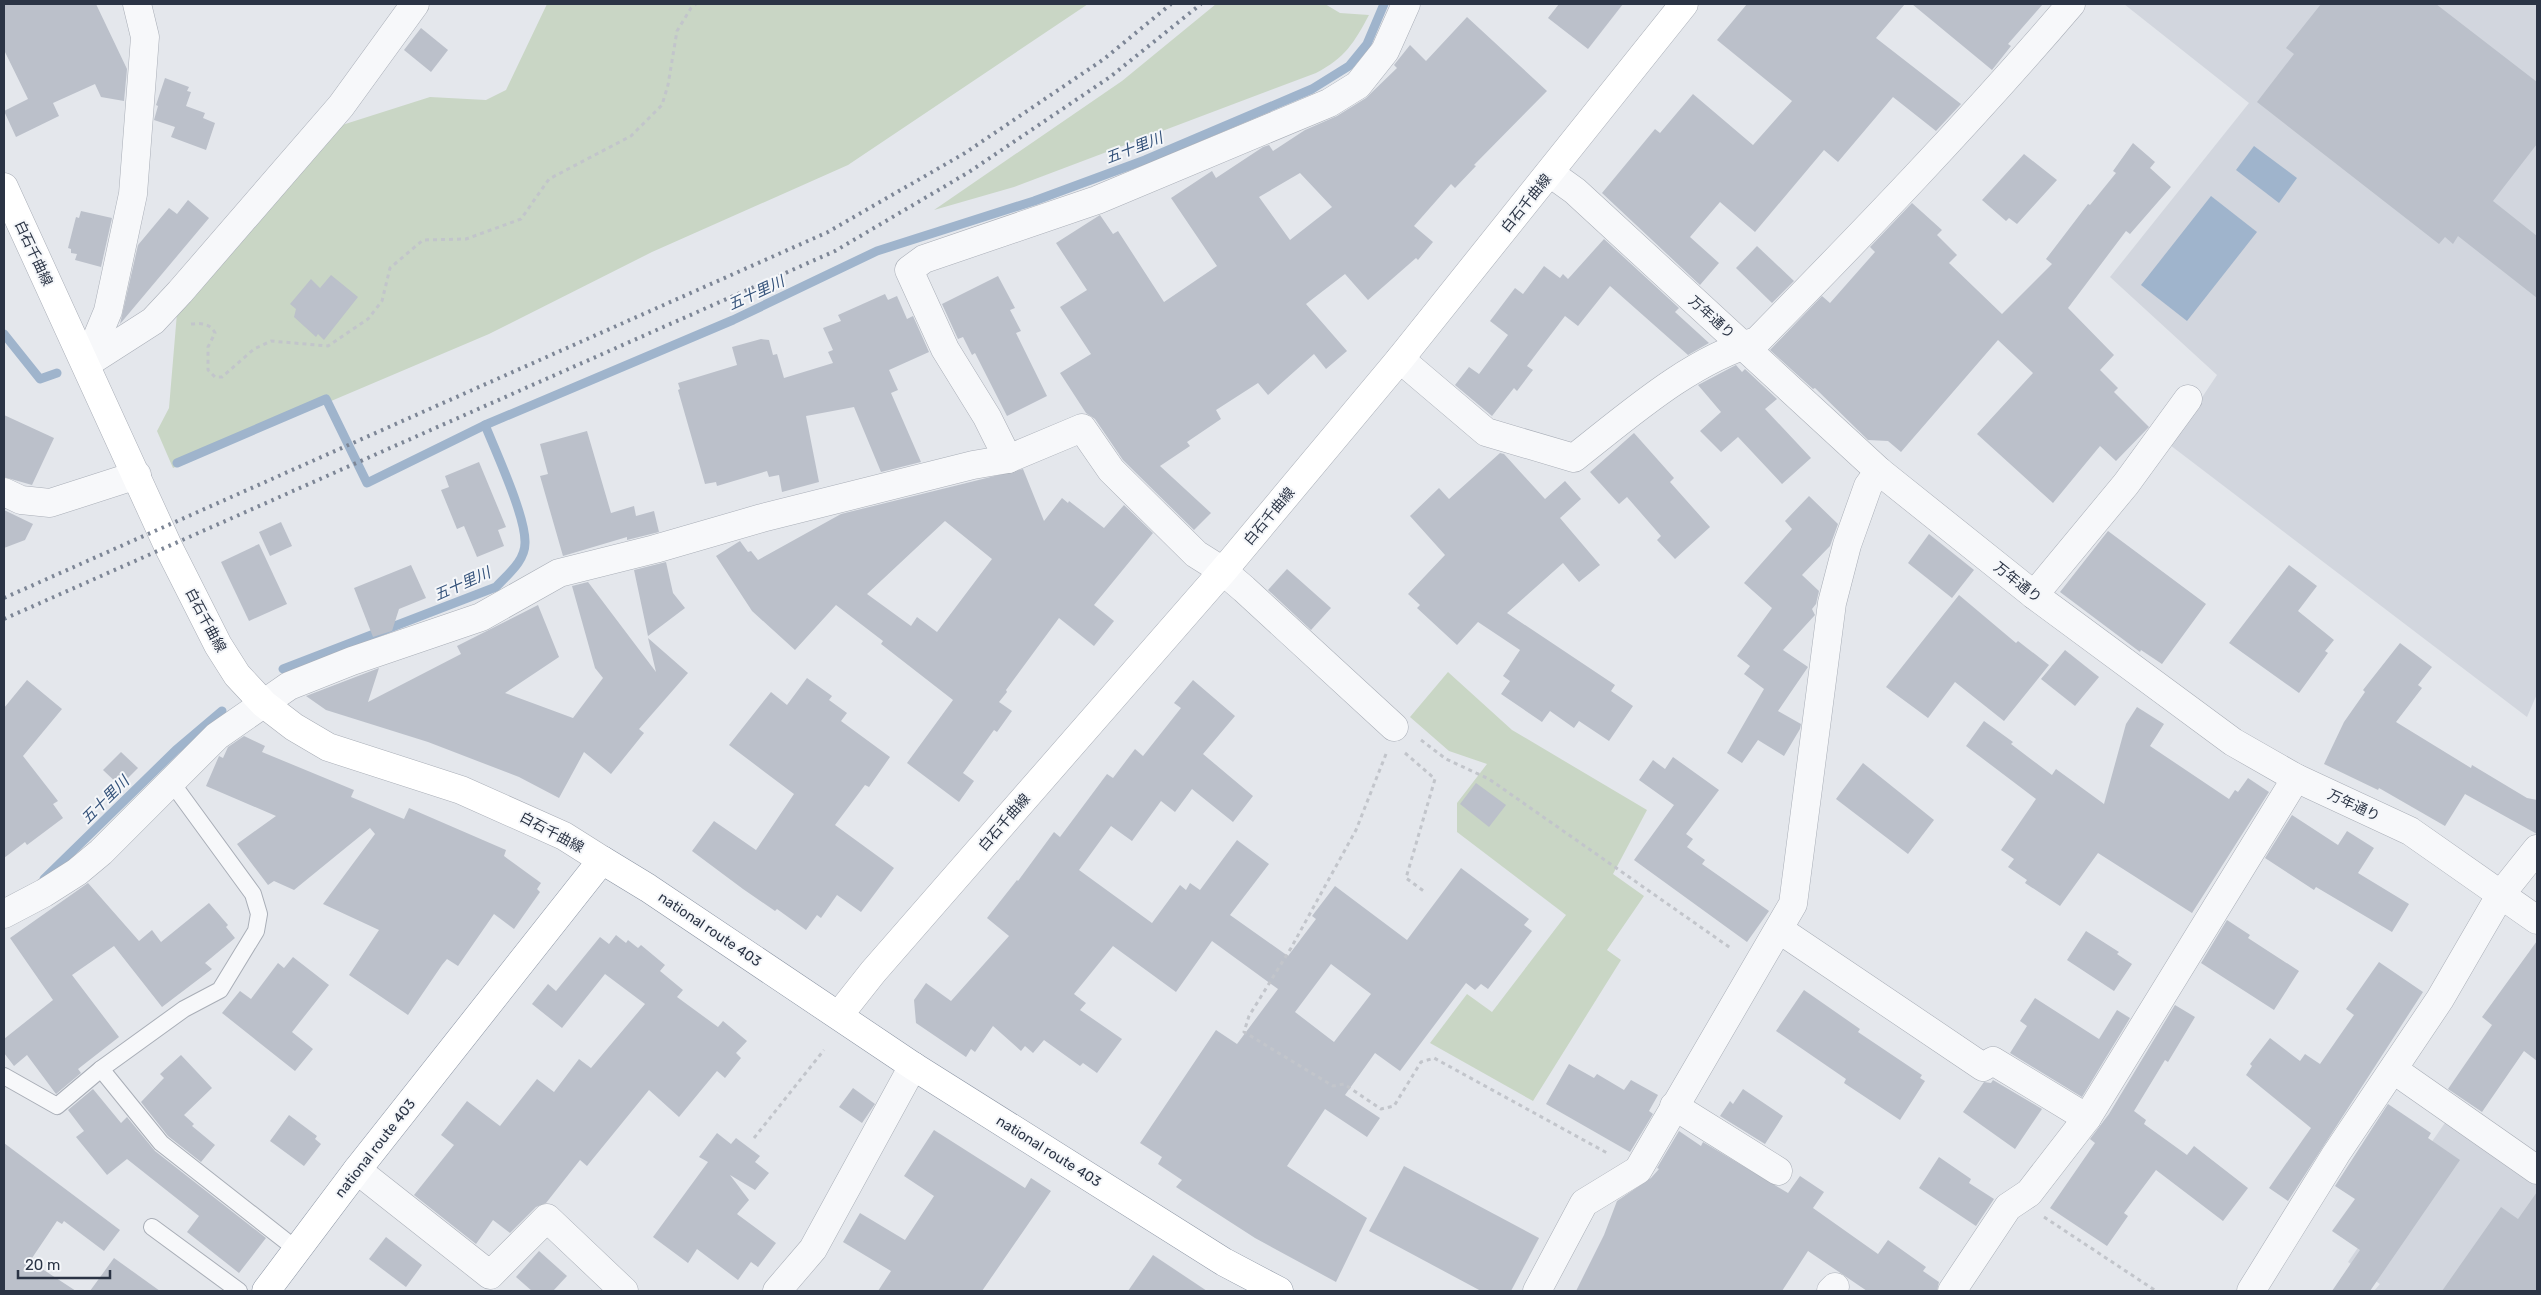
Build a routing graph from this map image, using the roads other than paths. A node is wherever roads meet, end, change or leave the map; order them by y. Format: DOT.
graph roads {
  1 [pos="137,4"];
  2 [pos="415,4"];
  3 [pos="1406,4"];
  4 [pos="1684,4"];
  5 [pos="2071,4"];
  6 [pos="1550,173"];
  7 [pos="4,188"];
  8 [pos="1743,345"];
  9 [pos="1400,359"];
  10 [pos="86,364"];
  11 [pos="2188,399"];
  12 [pos="1008,459"];
  13 [pos="1879,471"];
  14 [pos="138,476"];
  15 [pos="4,492"];
  16 [pos="1223,571"];
  17 [pos="2034,595"];
  18 [pos="264,704"];
  19 [pos="1391,733"];
  20 [pos="2296,778"];
  21 [pos="172,783"];
  22 [pos="2537,849"];
  23 [pos="602,860"];
  24 [pos="2501,894"];
  25 [pos="4,914"];
  26 [pos="2537,920"];
  27 [pos="1780,930"];
  28 [pos="839,1015"];
  29 [pos="913,1066"];
  30 [pos="101,1069"];
  31 [pos="2394,1070"];
  32 [pos="4,1076"];
  33 [pos="1674,1106"];
  34 [pos="2087,1118"];
  35 [pos="356,1170"];
  36 [pos="2537,1170"];
  37 [pos="1778,1171"];
  38 [pos="152,1227"];
  39 [pos="296,1249"];
  40 [pos="239,1291"];
  41 [pos="266,1291"];
  42 [pos="624,1291"];
  43 [pos="776,1291"];
  44 [pos="1279,1291"];
  45 [pos="1537,1291"];
  46 [pos="1952,1291"];
  47 [pos="2251,1291"];
  1 -- 10 [label="street"];
  2 -- 10 [label="street"];
  3 -- 12 [label="street"];
  4 -- 6 [label="main road, 白石千曲線"];
  5 -- 8 [label="street"];
  6 -- 8 [label="street, 万年通り"];
  6 -- 9 [label="main road, 白石千曲線"];
  7 -- 10 [label="main road, 白石千曲線"];
  8 -- 9 [label="street"];
  8 -- 13 [label="street, 万年通り"];
  9 -- 16 [label="main road, 白石千曲線"];
  10 -- 14 [label="main road, 白石千曲線"];
  11 -- 17 [label="street"];
  12 -- 16 [label="street"];
  12 -- 18 [label="street"];
  13 -- 17 [label="street, 万年通り"];
  13 -- 27 [label="street"];
  14 -- 15 [label="street"];
  14 -- 18 [label="main road, 白石千曲線"];
  16 -- 19 [label="street"];
  16 -- 28 [label="main road, 白石千曲線"];
  17 -- 20 [label="street, 万年通り"];
  18 -- 21 [label="street"];
  18 -- 23 [label="main road, 白石千曲線"];
  20 -- 24 [label="street, 万年通り"];
  20 -- 34 [label="street"];
  21 -- 25 [label="street"];
  21 -- 30 [label="lane"];
  22 -- 24 [label="street"];
  23 -- 28 [label="main road, national route 403"];
  23 -- 35 [label="main road, national route 403"];
  24 -- 26 [label="street, 万年通り"];
  24 -- 31 [label="street"];
  27 -- 33 [label="street"];
  27 -- 34 [label="street"];
  28 -- 29 [label="main road, national route 403"];
  29 -- 43 [label="street"];
  29 -- 44 [label="main road, national route 403"];
  30 -- 32 [label="lane"];
  30 -- 39 [label="lane"];
  31 -- 36 [label="street"];
  31 -- 47 [label="street"];
  33 -- 37 [label="street"];
  33 -- 45 [label="street"];
  34 -- 46 [label="street"];
  35 -- 39 [label="main road, national route 403"];
  35 -- 42 [label="street"];
  38 -- 40 [label="lane"];
  39 -- 41 [label="main road, national route 403"];
}
